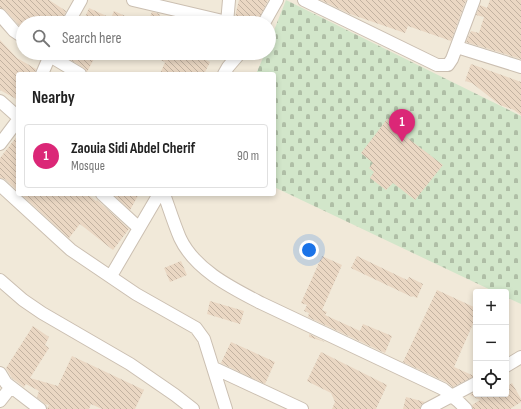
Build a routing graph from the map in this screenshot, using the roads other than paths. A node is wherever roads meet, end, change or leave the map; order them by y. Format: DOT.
graph roads {
  1 [pos="81,0"];
  2 [pos="133,0"];
  3 [pos="229,0"];
  4 [pos="277,0"];
  5 [pos="304,0"];
  6 [pos="474,0"];
  7 [pos="0,15"];
  8 [pos="72,16"];
  9 [pos="201,16"];
  10 [pos="228,16"];
  11 [pos="268,16"];
  12 [pos="16,32"];
  13 [pos="457,48"];
  14 [pos="46,60"];
  15 [pos="58,60"];
  16 [pos="227,60"];
  17 [pos="234,60"];
  18 [pos="521,67"];
  19 [pos="226,70"];
  20 [pos="43,72"];
  21 [pos="77,72"];
  22 [pos="0,101"];
  23 [pos="16,115"];
  24 [pos="16,123"];
  25 [pos="0,144"];
  26 [pos="0,185"];
  27 [pos="104,196"];
  28 [pos="158,196"];
  29 [pos="165,196"];
  30 [pos="139,228"];
  31 [pos="111,276"];
  32 [pos="0,280"];
  33 [pos="521,357"];
  34 [pos="509,364"];
  35 [pos="214,368"];
  36 [pos="0,373"];
  37 [pos="473,385"];
  38 [pos="11,387"];
  39 [pos="453,396"];
  40 [pos="0,401"];
  41 [pos="40,409"];
  42 [pos="193,409"];
  43 [pos="226,409"];
  44 [pos="302,409"];
  45 [pos="427,409"];
  46 [pos="466,409"];
  1 -- 8 [label="street"];
  2 -- 9 [label="street"];
  3 -- 10 [label="street"];
  4 -- 11 [label="street"];
  5 -- 13 [label="street"];
  6 -- 13 [label="street"];
  7 -- 12 [label="street"];
  13 -- 18 [label="street"];
  14 -- 20 [label="street"];
  15 -- 21 [label="street"];
  16 -- 19 [label="street"];
  17 -- 19 [label="street"];
  22 -- 23 [label="street"];
  24 -- 25 [label="street"];
  26 -- 31 [label="street"];
  27 -- 30 [label="street"];
  28 -- 30 [label="street"];
  29 -- 39 [label="street"];
  30 -- 31 [label="street"];
  31 -- 35 [label="street"];
  32 -- 42 [label="street"];
  33 -- 34 [label="street"];
  35 -- 43 [label="street"];
  35 -- 44 [label="street"];
  36 -- 38 [label="street"];
  37 -- 39 [label="street"];
  38 -- 40 [label="street"];
  38 -- 41 [label="street"];
  39 -- 45 [label="street"];
  39 -- 46 [label="street"];
}
